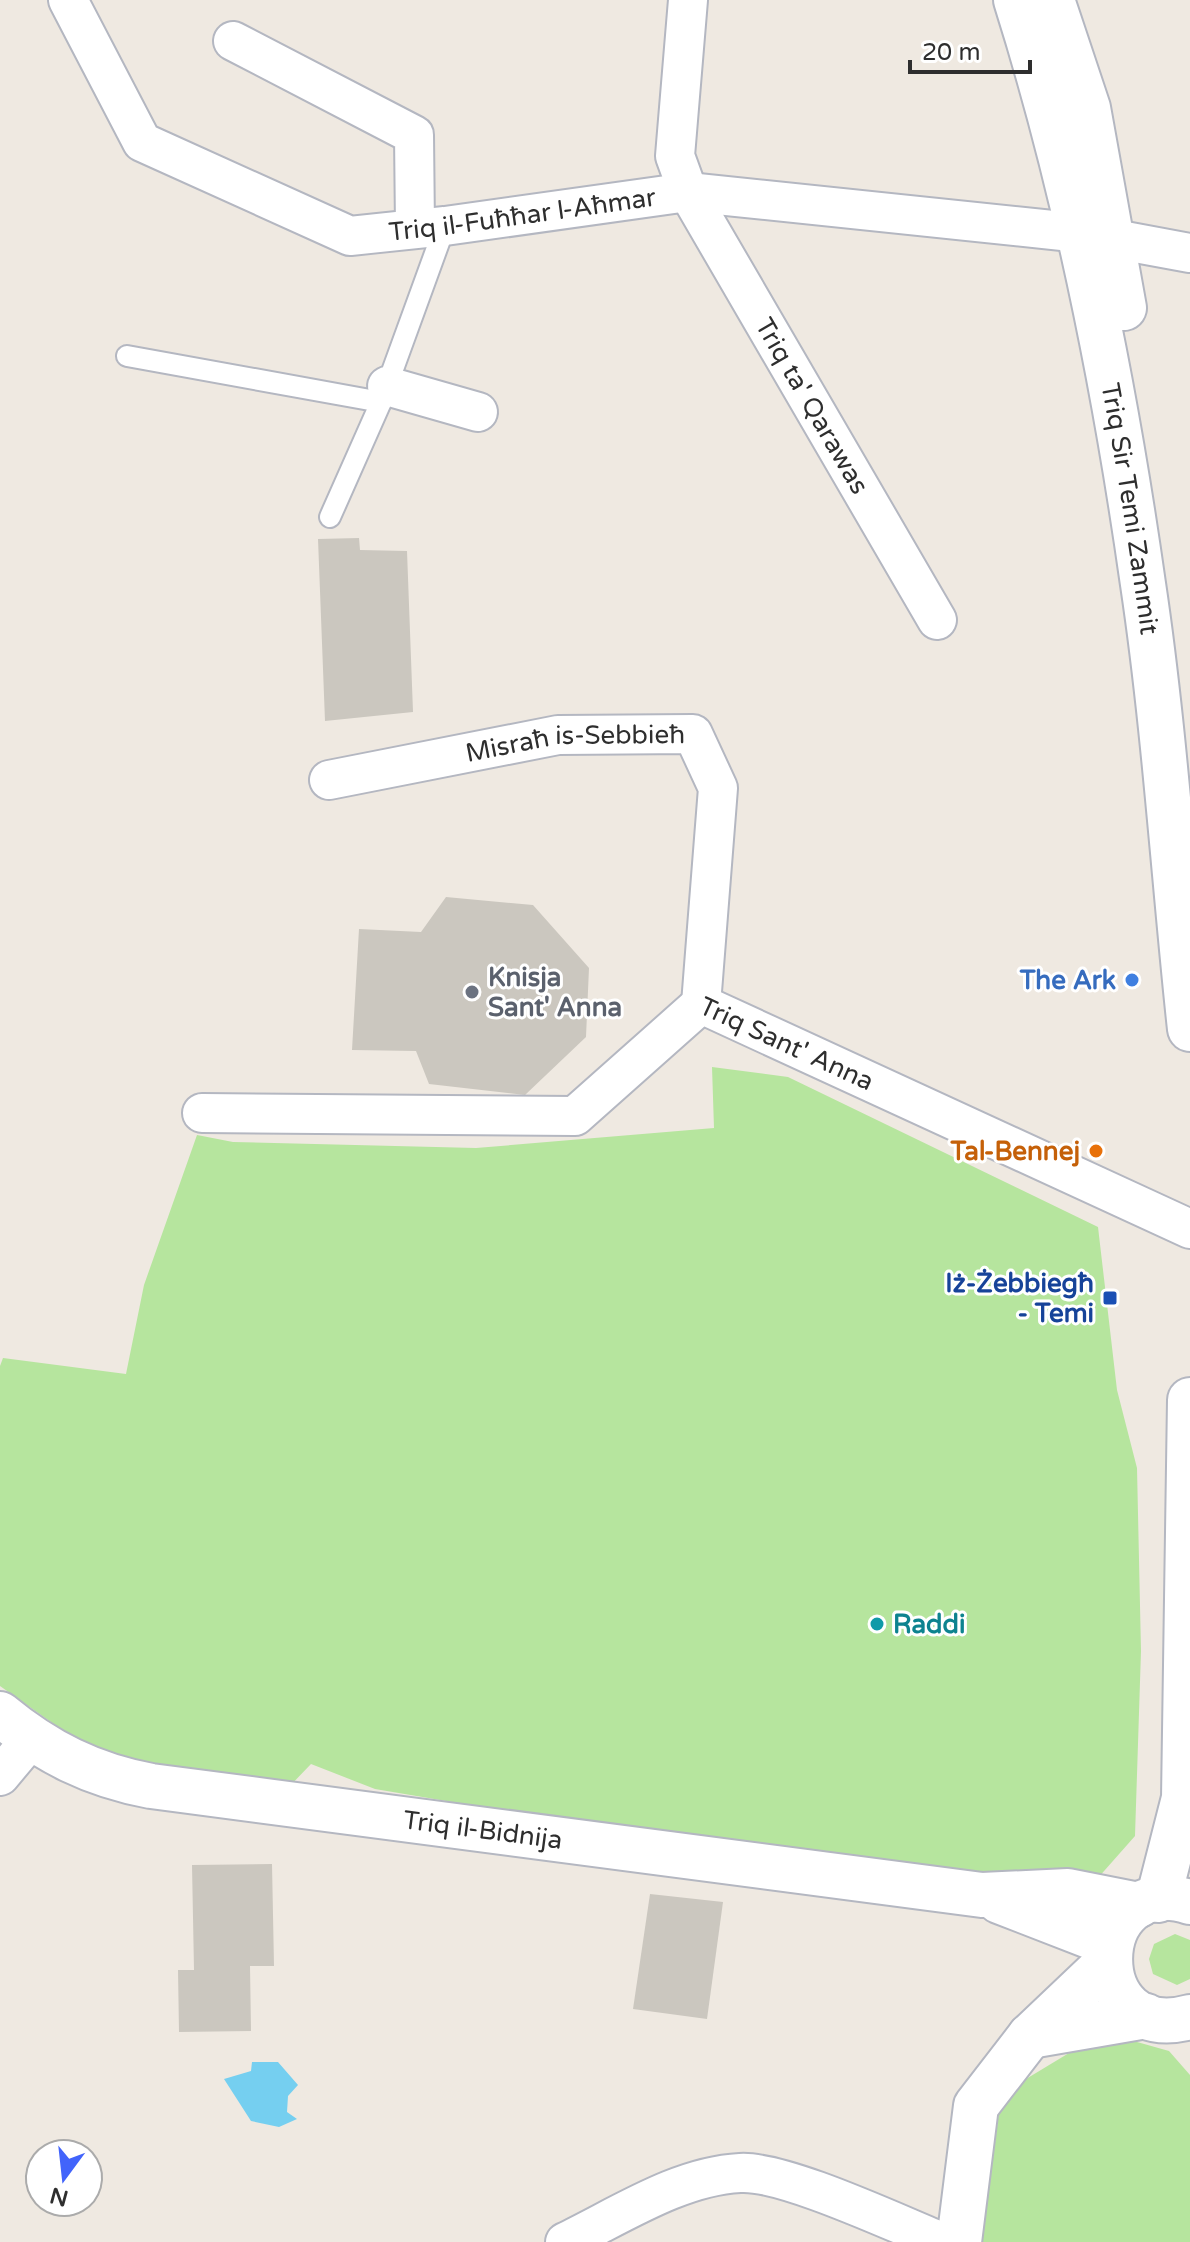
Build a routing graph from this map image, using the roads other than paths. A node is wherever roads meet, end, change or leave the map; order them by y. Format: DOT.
graph roads {
  1 [pos="68,0"];
  2 [pos="688,0"];
  3 [pos="1016,0"];
  4 [pos="1052,0"];
  5 [pos="233,41"];
  6 [pos="688,192"];
  7 [pos="430,227"];
  8 [pos="1097,236"];
  9 [pos="1190,253"];
  10 [pos="127,356"];
  11 [pos="384,394"];
  12 [pos="478,412"];
  13 [pos="330,517"];
  14 [pos="937,620"];
  15 [pos="1190,753"];
  16 [pos="329,780"];
  17 [pos="701,1004"];
  18 [pos="1190,1029"];
  19 [pos="202,1113"];
  20 [pos="1190,1229"];
  21 [pos="1190,1400"];
  22 [pos="16,1727"];
  23 [pos="0,1776"];
  24 [pos="982,1895"];
  25 [pos="1162,1902"];
  26 [pos="1109,1953"];
  27 [pos="1174,2024"];
  28 [pos="1030,2036"];
  29 [pos="565,2242"];
  30 [pos="942,2242"];
  31 [pos="959,2242"];
  1 -- 7 [label="street, Triq il-Fuħħar l-Aħmar"];
  2 -- 6 [label="street, Triq ta' Qarawas"];
  3 -- 8 [label="main road, Triq Sir Temi Zammit"];
  4 -- 8 [label="main road, Triq Sir Temi Zammit"];
  5 -- 7 [label="street"];
  6 -- 7 [label="street, Triq il-Fuħħar l-Aħmar"];
  6 -- 8 [label="street, Triq il-Fuħħar l-Aħmar"];
  6 -- 14 [label="street, Triq ta' Qarawas"];
  7 -- 11 [label="lane"];
  8 -- 9 [label="street, Triq il-Fuħħar l-Aħmar"];
  8 -- 15 [label="main road, Triq Sir Temi Zammit"];
  8 -- 18 [label="main road, Triq Sir Temi Zammit"];
  10 -- 11 [label="lane"];
  11 -- 12 [label="street"];
  11 -- 13 [label="lane"];
  16 -- 17 [label="street, Misraħ is-Sebbieħ"];
  17 -- 19 [label="street, Triq Sant' Anna"];
  17 -- 20 [label="street, Triq Sant' Anna"];
  21 -- 25 [label="main road"];
  22 -- 23 [label="street"];
  22 -- 24 [label="main road, Triq il-Bidnija"];
  24 -- 25 [label="main road, Triq il-Bidnija"];
  24 -- 26 [label="main road, Triq il-Bidnija"];
  25 -- 26 [label="main road"];
  26 -- 27 [label="main road"];
  26 -- 28 [label="main road"];
  27 -- 28 [label="main road"];
  28 -- 31 [label="main road"];
  29 -- 30 [label="street"];
}
